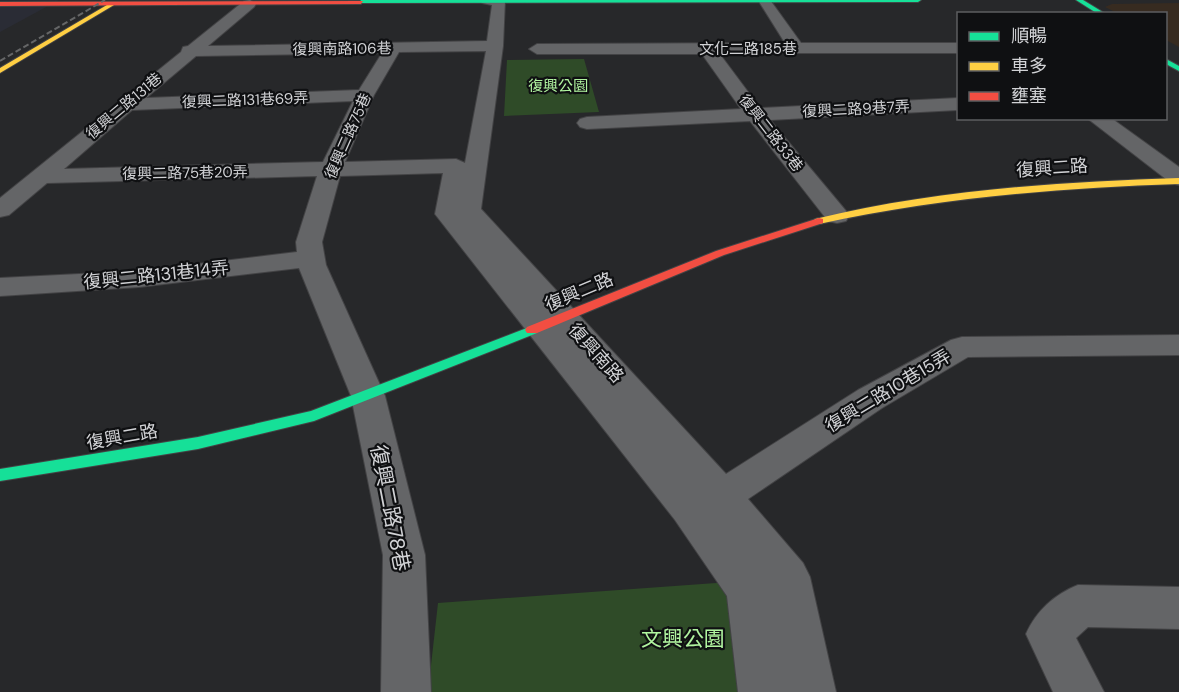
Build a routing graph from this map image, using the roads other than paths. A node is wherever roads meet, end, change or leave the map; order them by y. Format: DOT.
graph roads {
  1 [pos="918,0"];
  2 [pos="1079,0"];
  3 [pos="113,1"];
  4 [pos="487,1"];
  5 [pos="643,1"];
  6 [pos="764,1"];
  7 [pos="84,2"];
  8 [pos="1063,3"];
  9 [pos="0,4"];
  10 [pos="249,4"];
  11 [pos="1078,12"];
  12 [pos="1100,12"];
  13 [pos="51,20"];
  14 [pos="485,46"];
  15 [pos="393,48"];
  16 [pos="957,48"];
  17 [pos="537,49"];
  18 [pos="797,49"];
  19 [pos="707,50"];
  20 [pos="189,51"];
  21 [pos="0,71"];
  22 [pos="365,95"];
  23 [pos="957,104"];
  24 [pos="125,105"];
  25 [pos="754,113"];
  26 [pos="1100,120"];
  27 [pos="587,123"];
  28 [pos="456,166"];
  29 [pos="331,169"];
  30 [pos="39,176"];
  31 [pos="1179,180"];
  32 [pos="0,210"];
  33 [pos="837,216"];
  34 [pos="312,258"];
  35 [pos="511,274"];
  36 [pos="0,287"];
  37 [pos="553,323"];
  38 [pos="1179,345"];
  39 [pos="368,396"];
  40 [pos="0,475"];
  41 [pos="722,496"];
  42 [pos="1179,608"];
  43 [pos="406,692"];
  44 [pos="764,692"];
  45 [pos="811,692"];
  46 [pos="1079,692"];
  1 -- 6 [label="street"];
  2 -- 12 [label="street"];
  3 -- 7 [label="street"];
  3 -- 10 [label="street"];
  3 -- 21 [label="street"];
  4 -- 5 [label="street"];
  4 -- 10 [label="street"];
  4 -- 14 [label="street, 復興南路"];
  5 -- 6 [label="street"];
  6 -- 18 [label="street"];
  7 -- 9 [label="street"];
  7 -- 13 [label="street"];
  8 -- 11 [label="street"];
  10 -- 20 [label="street, 復興二路131巷"];
  14 -- 15 [label="street, 復興南路106巷"];
  14 -- 28 [label="street, 復興南路"];
  14 -- 35 [label="street, 復興南路"];
  15 -- 20 [label="street, 復興南路106巷"];
  15 -- 22 [label="street, 復興二路75巷"];
  16 -- 18 [label="street, 文化二路185巷"];
  17 -- 19 [label="street, 文化二路185巷"];
  18 -- 19 [label="street, 文化二路185巷"];
  19 -- 25 [label="street, 復興二路33巷"];
  20 -- 24 [label="street, 復興二路131巷"];
  22 -- 24 [label="street, 復興二路131巷69弄"];
  22 -- 29 [label="street, 復興二路75巷"];
  23 -- 25 [label="street, 復興二路9巷7弄"];
  24 -- 30 [label="street, 復興二路131巷"];
  25 -- 27 [label="street, 復興二路9巷7弄"];
  25 -- 33 [label="street, 復興二路33巷"];
  26 -- 31 [label="street"];
  28 -- 29 [label="street, 復興二路75巷20弄"];
  28 -- 35 [label="street, 復興南路"];
  29 -- 30 [label="street, 復興二路75巷20弄"];
  29 -- 34 [label="street, 復興二路75巷"];
  30 -- 32 [label="street, 復興二路131巷"];
  31 -- 33 [label="street, 復興二路"];
  33 -- 37 [label="street, 復興二路"];
  34 -- 36 [label="street, 復興二路131巷14弄"];
  34 -- 39 [label="street, 復興二路75巷"];
  35 -- 37 [label="street, 復興南路"];
  37 -- 39 [label="street, 復興二路"];
  37 -- 41 [label="street, 復興南路"];
  37 -- 44 [label="street, 復興南路"];
  38 -- 41 [label="street, 復興二路10巷15弄"];
  39 -- 40 [label="street, 復興二路"];
  39 -- 43 [label="street, 復興二路78巷"];
  41 -- 45 [label="street, 復興南路"];
  42 -- 46 [label="street"];
}
